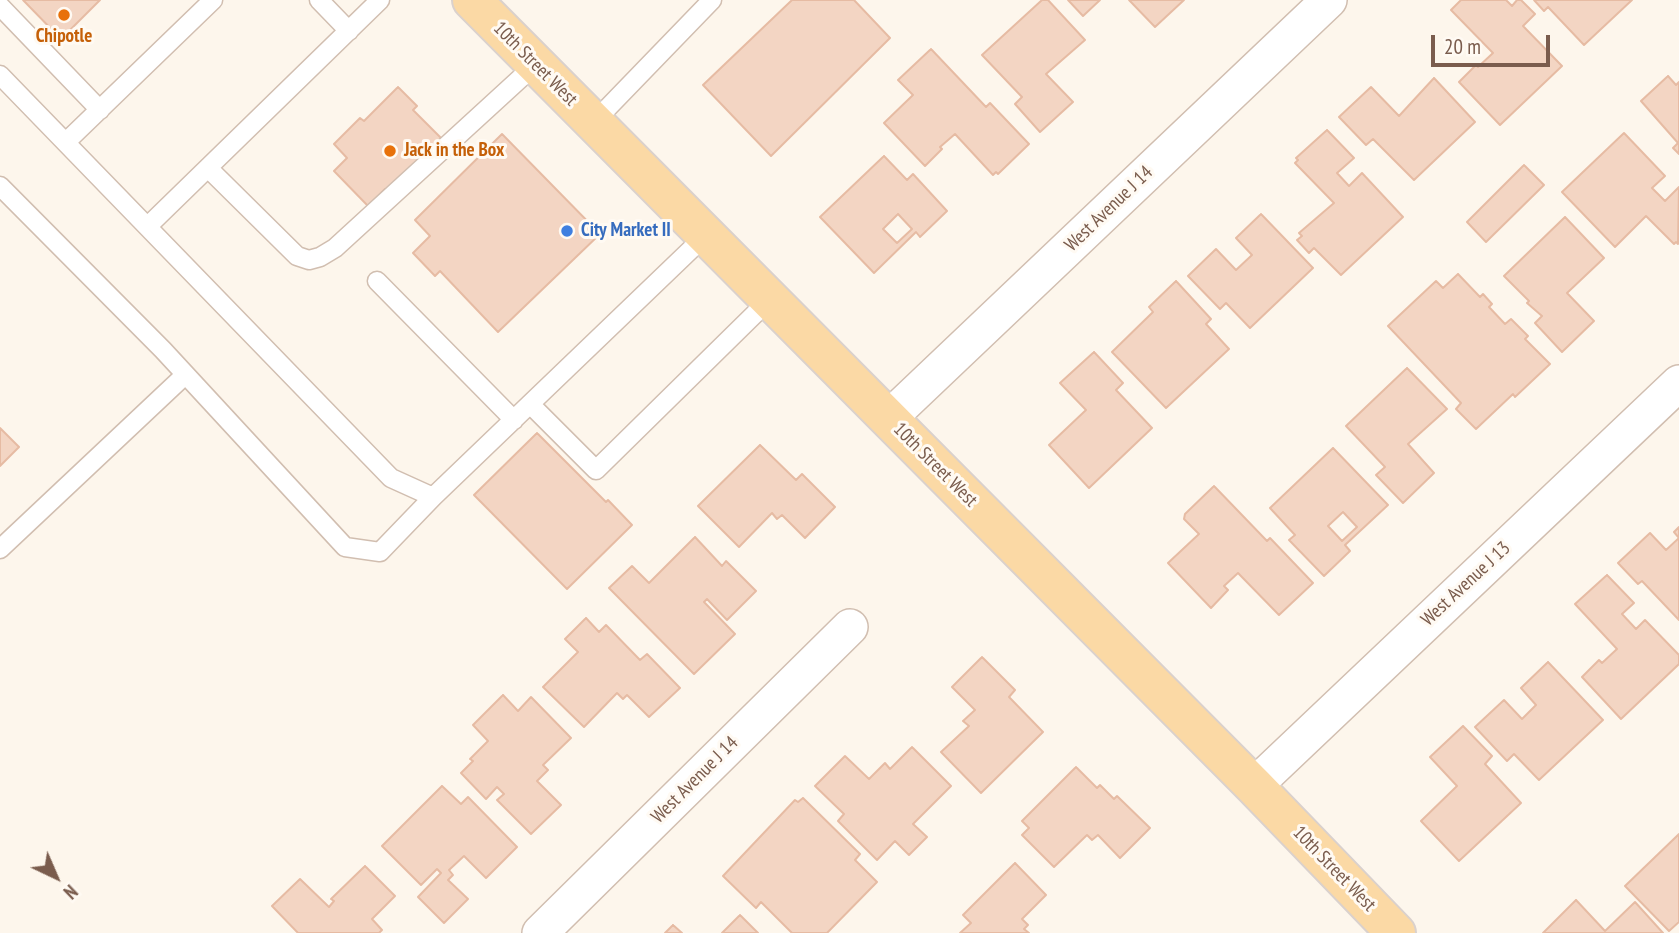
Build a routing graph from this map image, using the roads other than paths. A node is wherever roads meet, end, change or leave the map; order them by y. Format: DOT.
graph roads {
  1 [pos="213,0"];
  2 [pos="319,0"];
  3 [pos="380,0"];
  4 [pos="472,0"];
  5 [pos="712,0"];
  6 [pos="1329,0"];
  7 [pos="0,6"];
  8 [pos="348,31"];
  9 [pos="536,64"];
  10 [pos="0,75"];
  11 [pos="100,110"];
  12 [pos="593,123"];
  13 [pos="66,142"];
  14 [pos="208,168"];
  15 [pos="0,186"];
  16 [pos="148,226"];
  17 [pos="706,235"];
  18 [pos="377,281"];
  19 [pos="770,299"];
  20 [pos="185,375"];
  21 [pos="1679,383"];
  22 [pos="530,404"];
  23 [pos="889,418"];
  24 [pos="514,420"];
  25 [pos="433,497"];
  26 [pos="0,549"];
  27 [pos="850,627"];
  28 [pos="1254,786"];
  29 [pos="540,933"];
  30 [pos="1396,933"];
  1 -- 11 [label="lane"];
  2 -- 8 [label="lane"];
  3 -- 8 [label="lane"];
  4 -- 9 [label="main road, 10th Street West"];
  5 -- 12 [label="lane"];
  6 -- 23 [label="street, West Avenue J 14"];
  7 -- 11 [label="lane"];
  8 -- 14 [label="lane"];
  9 -- 12 [label="main road, 10th Street West"];
  9 -- 14 [label="lane"];
  10 -- 13 [label="lane"];
  11 -- 13 [label="lane"];
  12 -- 17 [label="main road, 10th Street West"];
  13 -- 16 [label="lane"];
  14 -- 16 [label="lane"];
  15 -- 20 [label="lane"];
  16 -- 25 [label="lane"];
  17 -- 19 [label="main road, 10th Street West"];
  17 -- 22 [label="lane"];
  18 -- 24 [label="lane"];
  19 -- 22 [label="lane"];
  19 -- 23 [label="main road, 10th Street West"];
  20 -- 25 [label="lane"];
  20 -- 26 [label="lane"];
  21 -- 28 [label="street, West Avenue J 13"];
  22 -- 24 [label="lane"];
  23 -- 28 [label="main road, 10th Street West"];
  24 -- 25 [label="lane"];
  27 -- 29 [label="street, West Avenue J 14"];
  28 -- 30 [label="main road, 10th Street West"];
}
